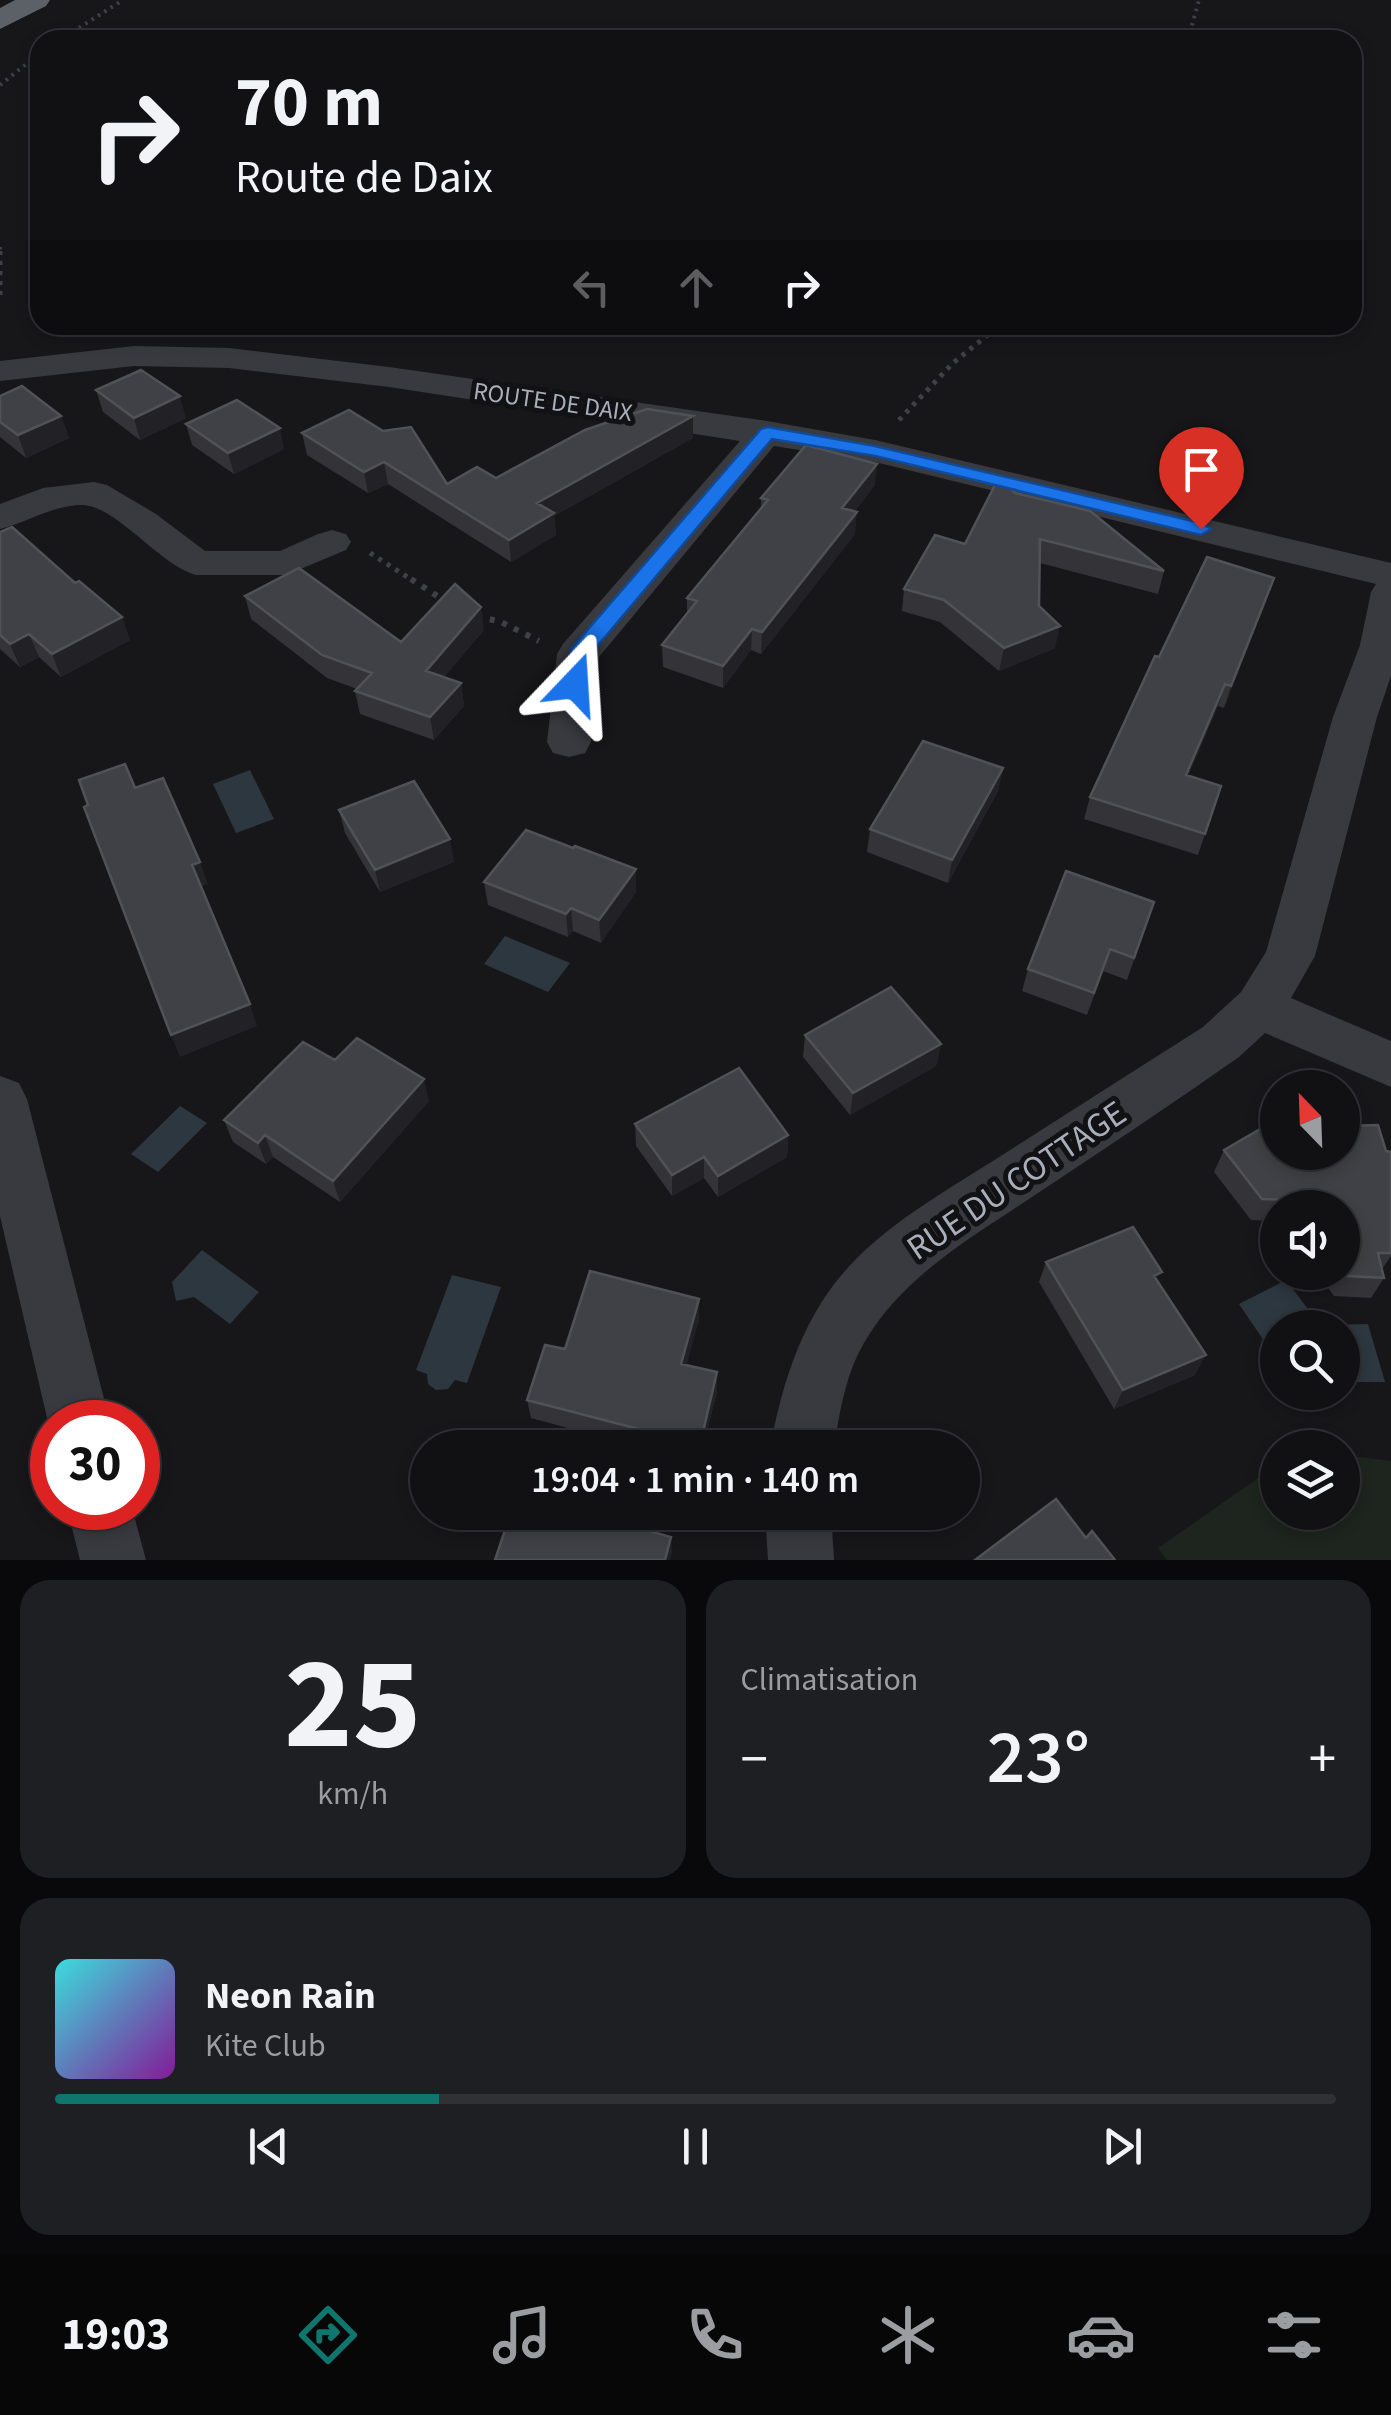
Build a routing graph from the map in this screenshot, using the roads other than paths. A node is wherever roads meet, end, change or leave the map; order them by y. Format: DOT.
graph roads {
  1 [pos="36,0"];
  2 [pos="0,20"];
  3 [pos="0,338"];
  4 [pos="0,360"];
  5 [pos="37,364"];
  6 [pos="0,371"];
  7 [pos="768,432"];
  8 [pos="0,518"];
  9 [pos="332,542"];
  10 [pos="1391,575"];
  11 [pos="1391,592"];
  12 [pos="568,742"];
  13 [pos="1258,1008"];
  14 [pos="1391,1065"];
  15 [pos="0,1099"];
  16 [pos="74,1400"];
  17 [pos="805,1430"];
  18 [pos="106,1530"];
  19 [pos="799,1530"];
  20 [pos="113,1560"];
  21 [pos="801,1560"];
  1 -- 2 [label="highway"];
  3 -- 5 [label="street"];
  4 -- 5 [label="street"];
  5 -- 6 [label="street, ROUTE DE DAIX"];
  5 -- 7 [label="street, ROUTE DE DAIX"];
  7 -- 10 [label="street, ROUTE DE DAIX"];
  7 -- 12 [label="street"];
  8 -- 9 [label="street"];
  11 -- 13 [label="street, RUE DU COTTAGE"];
  13 -- 14 [label="street"];
  13 -- 17 [label="street, RUE DU COTTAGE"];
  15 -- 16 [label="street"];
  18 -- 20 [label="street"];
  19 -- 21 [label="street"];
}
